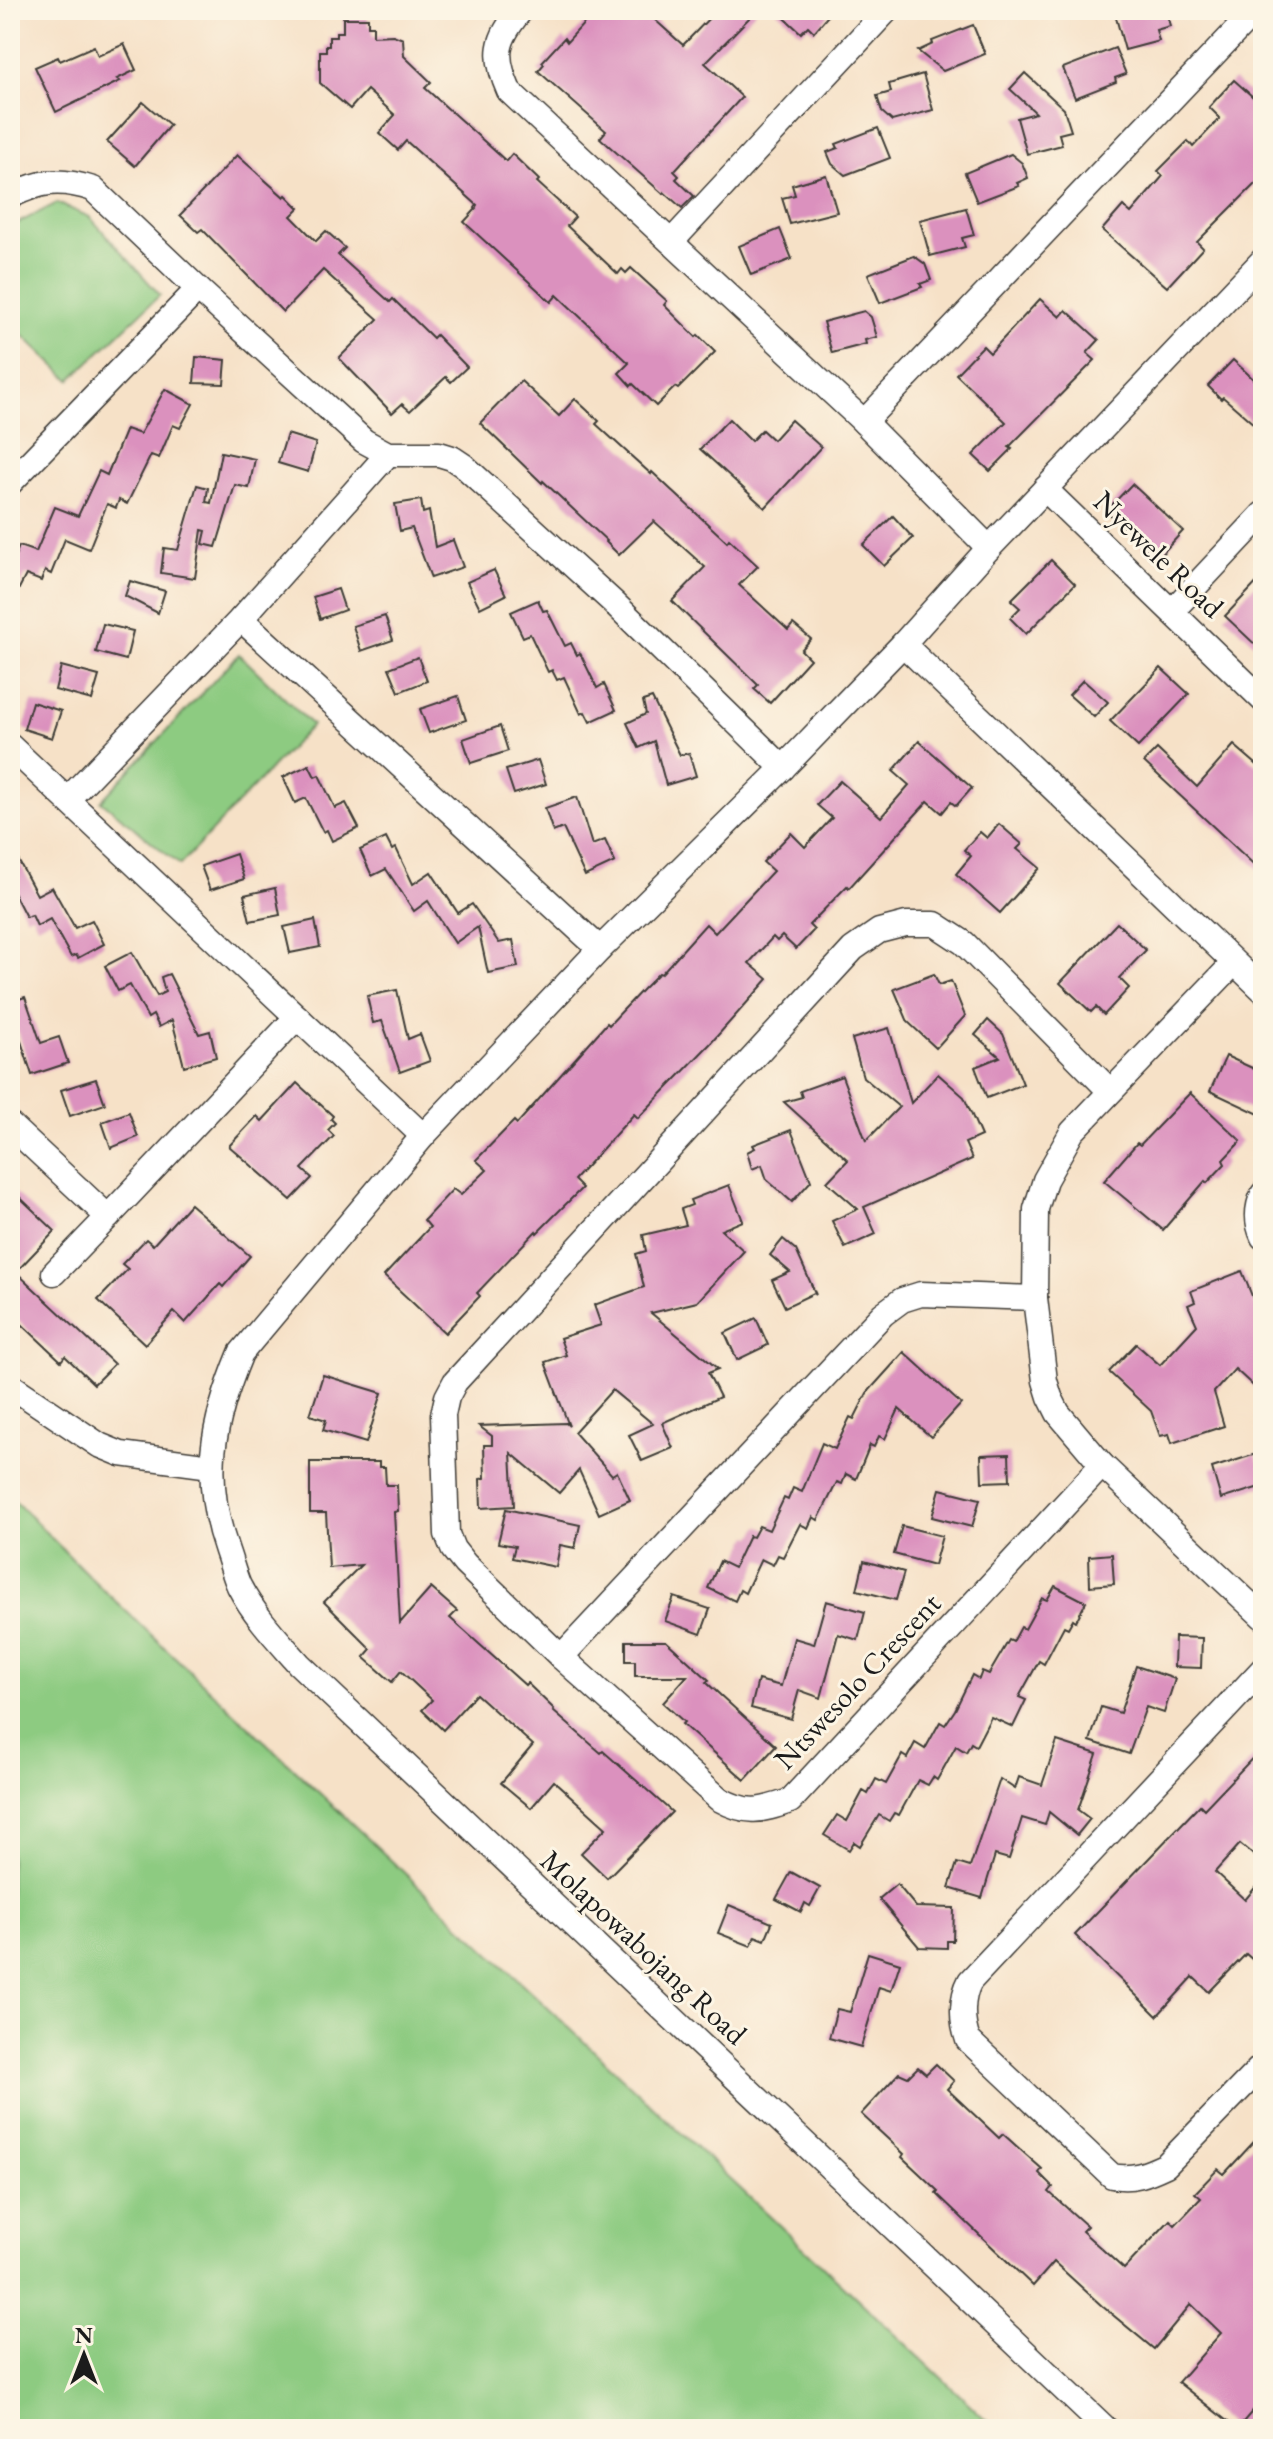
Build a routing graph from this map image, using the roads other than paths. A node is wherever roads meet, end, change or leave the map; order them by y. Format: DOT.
graph roads {
  1 [pos="521,10"];
  2 [pos="887,10"];
  3 [pos="1256,10"];
  4 [pos="10,196"];
  5 [pos="672,241"];
  6 [pos="1263,260"];
  7 [pos="198,289"];
  8 [pos="864,422"];
  9 [pos="388,454"];
  10 [pos="10,483"];
  11 [pos="1045,489"];
  12 [pos="1263,514"];
  13 [pos="989,548"];
  14 [pos="1172,611"];
  15 [pos="241,619"];
  16 [pos="903,644"];
  17 [pos="1263,700"];
  18 [pos="10,746"];
  19 [pos="783,768"];
  20 [pos="68,799"];
  21 [pos="600,949"];
  22 [pos="1234,963"];
  23 [pos="1263,990"];
  24 [pos="297,1017"];
  25 [pos="1110,1091"];
  26 [pos="10,1125"];
  27 [pos="423,1136"];
  28 [pos="1263,1194"];
  29 [pos="108,1217"];
  30 [pos="1263,1237"];
  31 [pos="54,1273"];
  32 [pos="1035,1298"];
  33 [pos="10,1385"];
  34 [pos="1102,1465"];
  35 [pos="211,1466"];
  36 [pos="1263,1617"];
  37 [pos="561,1657"];
  38 [pos="1263,1669"];
  39 [pos="1263,2065"];
  40 [pos="1106,2429"];
  1 -- 5 [label="street"];
  2 -- 5 [label="street"];
  3 -- 8 [label="street"];
  4 -- 7 [label="street"];
  5 -- 8 [label="street"];
  6 -- 11 [label="street, Molapowabojang Road"];
  7 -- 9 [label="street"];
  7 -- 10 [label="street"];
  8 -- 13 [label="street"];
  9 -- 15 [label="street"];
  9 -- 19 [label="street"];
  11 -- 13 [label="street, Molapowabojang Road"];
  11 -- 14 [label="street, Nyewele Road"];
  12 -- 14 [label="street"];
  13 -- 16 [label="street, Molapowabojang Road"];
  14 -- 17 [label="street, Nyewele Road"];
  15 -- 20 [label="street"];
  15 -- 21 [label="street"];
  16 -- 19 [label="street, Molapowabojang Road"];
  16 -- 22 [label="street"];
  18 -- 20 [label="street"];
  19 -- 21 [label="street, Molapowabojang Road"];
  20 -- 24 [label="street"];
  21 -- 27 [label="street, Molapowabojang Road"];
  22 -- 23 [label="street"];
  22 -- 25 [label="street"];
  24 -- 27 [label="street"];
  24 -- 29 [label="street"];
  25 -- 32 [label="street"];
  25 -- 37 [label="street, Ntswesolo Crescent"];
  26 -- 29 [label="street"];
  27 -- 35 [label="street, Molapowabojang Road"];
  28 -- 30 [label="street"];
  29 -- 31 [label="street"];
  32 -- 34 [label="street"];
  32 -- 37 [label="street"];
  33 -- 35 [label="street"];
  34 -- 36 [label="street"];
  34 -- 37 [label="street, Ntswesolo Crescent"];
  35 -- 40 [label="street, Molapowabojang Road"];
  38 -- 39 [label="street"];
}
